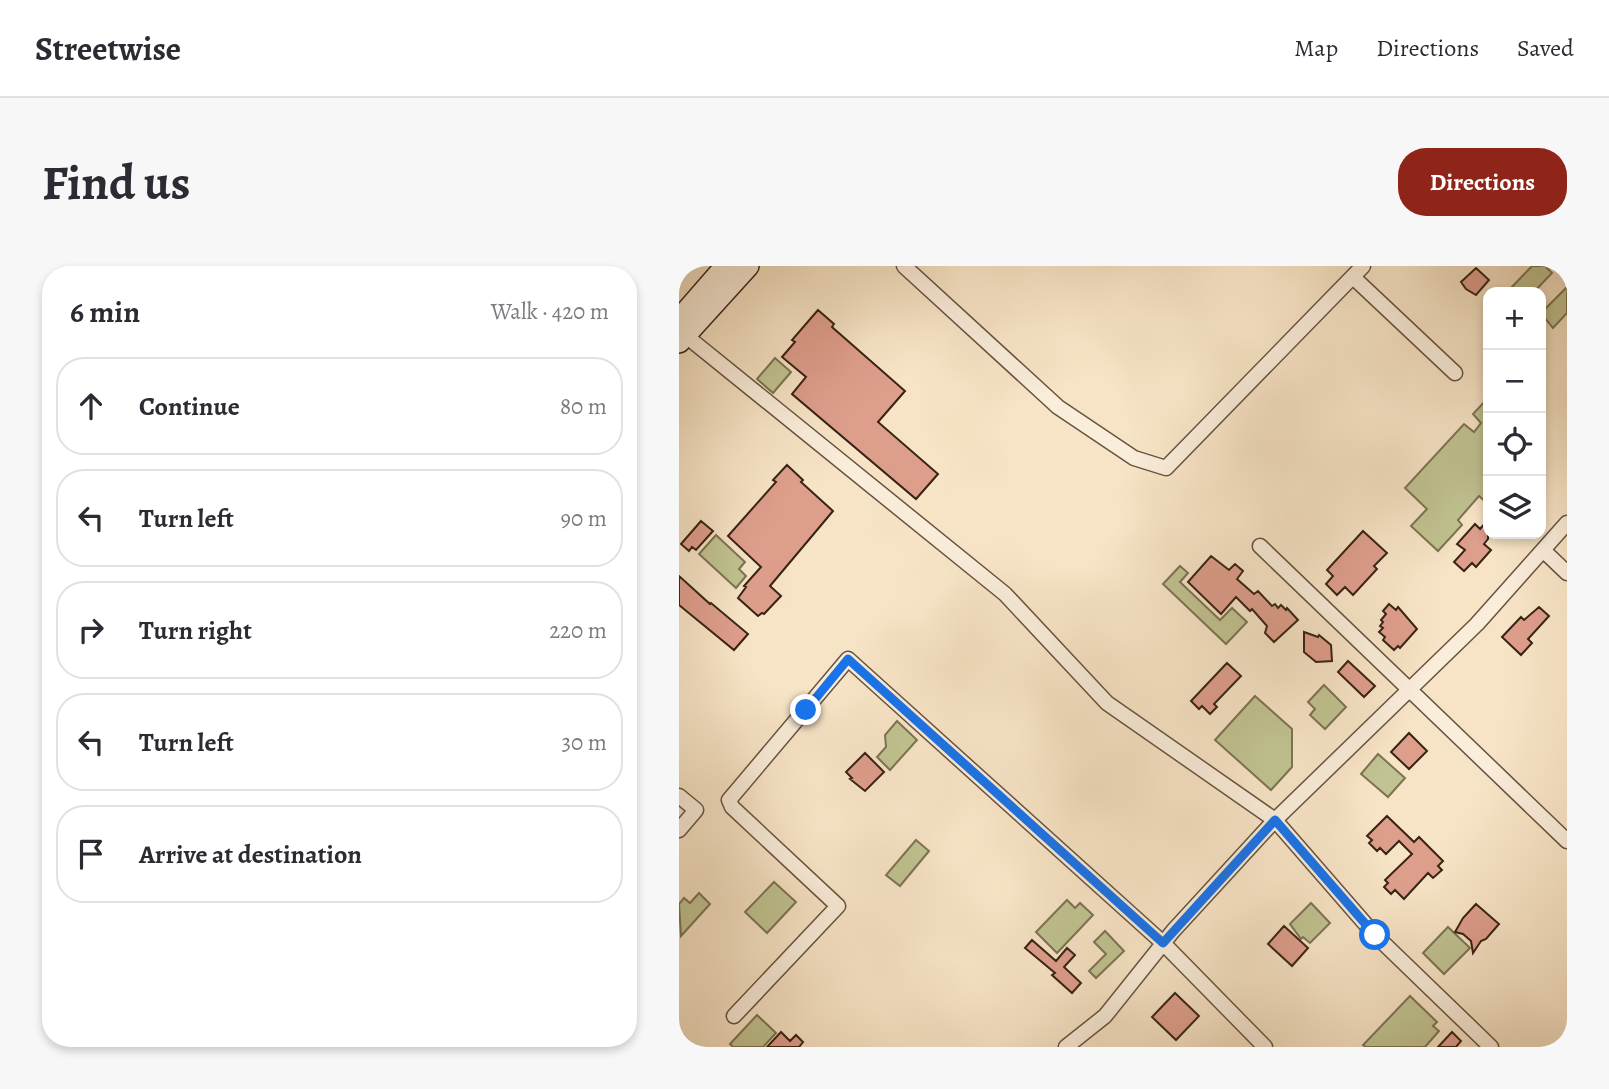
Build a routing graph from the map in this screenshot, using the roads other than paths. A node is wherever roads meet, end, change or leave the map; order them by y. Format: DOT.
graph roads {
  1 [pos="726,266"];
  2 [pos="748,266"];
  3 [pos="904,266"];
  4 [pos="1358,272"];
  5 [pos="680,332"];
  6 [pos="1455,373"];
  7 [pos="1567,523"];
  8 [pos="1260,546"];
  9 [pos="1543,550"];
  10 [pos="1567,573"];
  11 [pos="1409,690"];
  12 [pos="679,796"];
  13 [pos="1275,820"];
  14 [pos="679,830"];
  15 [pos="1567,841"];
  16 [pos="1163,943"];
  17 [pos="734,1016"];
  18 [pos="1066,1047"];
  19 [pos="1265,1047"];
  20 [pos="1491,1047"];
  1 -- 5 [label="street"];
  2 -- 5 [label="street"];
  3 -- 4 [label="street"];
  4 -- 6 [label="street"];
  5 -- 13 [label="street"];
  7 -- 9 [label="street"];
  8 -- 11 [label="street"];
  9 -- 10 [label="street"];
  9 -- 11 [label="street"];
  11 -- 13 [label="street"];
  11 -- 15 [label="street"];
  12 -- 14 [label="street"];
  13 -- 16 [label="street"];
  13 -- 20 [label="street"];
  16 -- 17 [label="street"];
  16 -- 18 [label="street"];
  16 -- 19 [label="street"];
}
